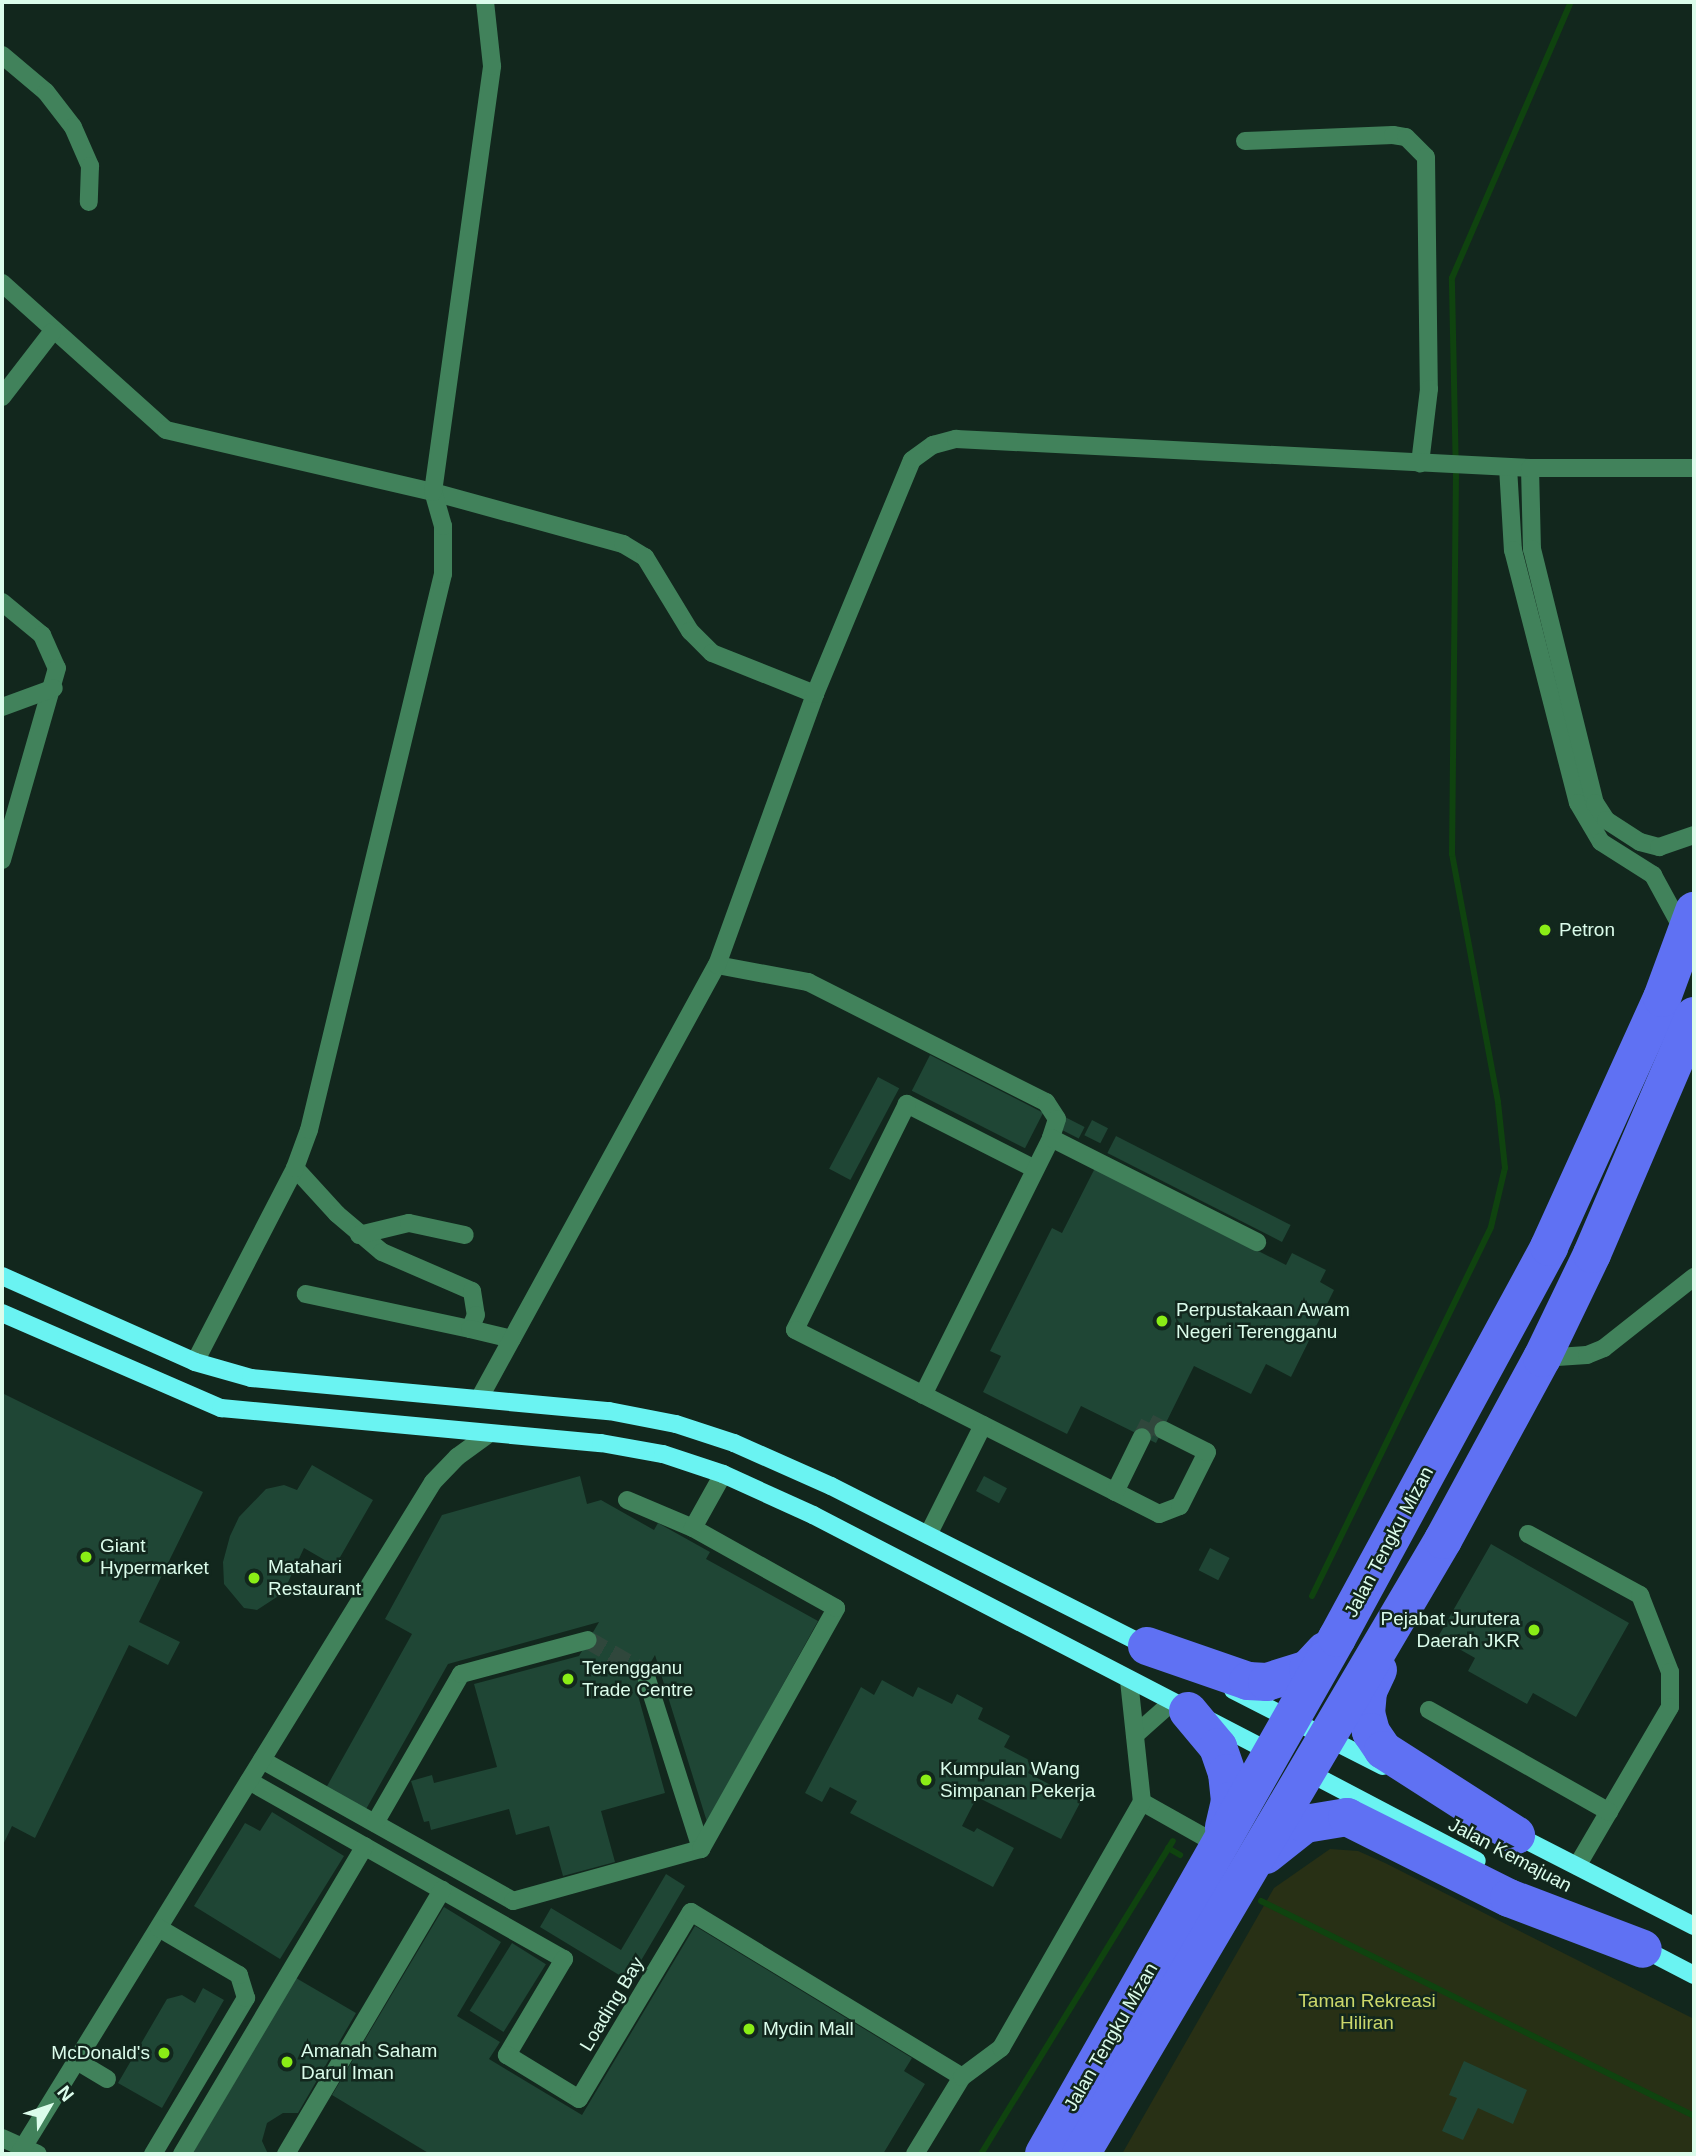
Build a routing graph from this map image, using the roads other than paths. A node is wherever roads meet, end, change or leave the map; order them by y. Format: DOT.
graph roads {
  1 [pos="485,2"];
  2 [pos="2,55"];
  3 [pos="1245,141"];
  4 [pos="89,202"];
  5 [pos="2,283"];
  6 [pos="52,332"];
  7 [pos="2,397"];
  8 [pos="1424,463"];
  9 [pos="1508,467"];
  10 [pos="1530,468"];
  11 [pos="1694,468"];
  12 [pos="433,492"];
  13 [pos="2,602"];
  14 [pos="54,688"];
  15 [pos="815,694"];
  16 [pos="2,707"];
  17 [pos="6,829"];
  18 [pos="1694,835"];
  19 [pos="2,860"];
  20 [pos="1690,923"];
  21 [pos="717,965"];
  22 [pos="1694,1016"];
  23 [pos="1051,1138"];
  24 [pos="295,1167"];
  25 [pos="1035,1169"];
  26 [pos="359,1235"];
  27 [pos="465,1235"];
  28 [pos="1257,1242"];
  29 [pos="6,1276"];
  30 [pos="1694,1278"];
  31 [pos="306,1294"];
  32 [pos="2,1313"];
  33 [pos="470,1329"];
  34 [pos="512,1339"];
  35 [pos="1542,1358"];
  36 [pos="195,1362"];
  37 [pos="923,1395"];
  38 [pos="479,1399"];
  39 [pos="983,1425"];
  40 [pos="1163,1430"];
  41 [pos="487,1435"];
  42 [pos="1142,1437"];
  43 [pos="723,1474"];
  44 [pos="1115,1492"];
  45 [pos="627,1500"];
  46 [pos="693,1528"];
  47 [pos="1528,1534"];
  48 [pos="928,1535"];
  49 [pos="1443,1540"];
  50 [pos="1337,1638"];
  51 [pos="588,1640"];
  52 [pos="1147,1646"];
  53 [pos="645,1673"];
  54 [pos="1129,1681"];
  55 [pos="1180,1707"];
  56 [pos="1429,1710"];
  57 [pos="1291,1720"];
  58 [pos="1135,1735"];
  59 [pos="1326,1737"];
  60 [pos="1272,1753"];
  61 [pos="262,1760"];
  62 [pos="1306,1771"];
  63 [pos="249,1781"];
  64 [pos="1142,1802"];
  65 [pos="1609,1812"];
  66 [pos="376,1824"];
  67 [pos="1516,1835"];
  68 [pos="365,1846"];
  69 [pos="1220,1846"];
  70 [pos="701,1849"];
  71 [pos="1577,1866"];
  72 [pos="1242,1880"];
  73 [pos="442,1890"];
  74 [pos="1694,1926"];
  75 [pos="159,1927"];
  76 [pos="1643,1949"];
  77 [pos="1694,1975"];
  78 [pos="77,2061"];
  79 [pos="962,2077"];
  80 [pos="107,2079"];
  81 [pos="2,2138"];
  82 [pos="27,2152"];
  83 [pos="153,2154"];
  84 [pos="182,2154"];
  85 [pos="286,2154"];
  86 [pos="915,2154"];
  87 [pos="1044,2154"];
  88 [pos="1081,2154"];
  1 -- 12 [label="street"];
  2 -- 4 [label="street"];
  3 -- 8 [label="street"];
  5 -- 6 [label="street"];
  6 -- 7 [label="street"];
  6 -- 12 [label="street"];
  8 -- 9 [label="street"];
  8 -- 15 [label="street"];
  9 -- 10 [label="street"];
  9 -- 20 [label="street"];
  10 -- 11 [label="street"];
  10 -- 18 [label="street"];
  12 -- 15 [label="street"];
  12 -- 24 [label="street"];
  13 -- 14 [label="street"];
  14 -- 16 [label="street"];
  14 -- 17 [label="street"];
  15 -- 21 [label="street"];
  17 -- 19 [label="street"];
  20 -- 50 [label="highway, Jalan Tengku Mizan"];
  21 -- 23 [label="street"];
  21 -- 34 [label="street"];
  22 -- 35 [label="highway, Jalan Tengku Mizan"];
  23 -- 25 [label="street"];
  23 -- 28 [label="street"];
  24 -- 26 [label="street"];
  24 -- 36 [label="street"];
  25 -- 37 [label="street"];
  25 -- 37 [label="street"];
  26 -- 27 [label="street"];
  26 -- 33 [label="street"];
  29 -- 36 [label="main road, Jalan Kemajuan"];
  30 -- 35 [label="street"];
  31 -- 33 [label="street"];
  32 -- 41 [label="main road, Jalan Kemajuan"];
  33 -- 34 [label="street"];
  34 -- 38 [label="street"];
  35 -- 49 [label="highway, Jalan Tengku Mizan"];
  36 -- 38 [label="main road, Jalan Kemajuan"];
  37 -- 39 [label="street"];
  38 -- 48 [label="main road, Jalan Kemajuan"];
  39 -- 44 [label="street"];
  39 -- 48 [label="street"];
  40 -- 44 [label="street"];
  41 -- 43 [label="main road, Jalan Kemajuan"];
  41 -- 61 [label="street"];
  42 -- 44 [label="street"];
  43 -- 46 [label="street"];
  43 -- 54 [label="main road, Jalan Kemajuan"];
  45 -- 46 [label="street"];
  46 -- 70 [label="street"];
  47 -- 65 [label="street"];
  48 -- 52 [label="main road, Jalan Kemajuan"];
  49 -- 59 [label="highway, Jalan Tengku Mizan"];
  49 -- 67 [label="highway"];
  50 -- 52 [label="highway"];
  50 -- 57 [label="highway, Jalan Tengku Mizan"];
  51 -- 66 [label="street"];
  52 -- 57 [label="main road, Jalan Kemajuan"];
  53 -- 70 [label="street"];
  54 -- 55 [label="main road, Jalan Kemajuan"];
  54 -- 58 [label="street"];
  55 -- 58 [label="street"];
  55 -- 60 [label="main road, Jalan Kemajuan"];
  55 -- 69 [label="highway"];
  56 -- 65 [label="street"];
  57 -- 59 [label="main road, Jalan Kemajuan"];
  57 -- 60 [label="highway, Jalan Tengku Mizan"];
  58 -- 64 [label="street"];
  59 -- 62 [label="highway, Jalan Tengku Mizan"];
  59 -- 67 [label="main road, Jalan Kemajuan"];
  60 -- 62 [label="main road, Jalan Kemajuan"];
  60 -- 69 [label="highway, Jalan Tengku Mizan"];
  61 -- 63 [label="street"];
  61 -- 66 [label="street"];
  62 -- 72 [label="highway, Jalan Tengku Mizan"];
  62 -- 76 [label="main road, Jalan Kemajuan"];
  63 -- 68 [label="street"];
  63 -- 75 [label="street"];
  64 -- 69 [label="street"];
  64 -- 79 [label="street"];
  65 -- 71 [label="street"];
  66 -- 70 [label="street"];
  67 -- 71 [label="main road, Jalan Kemajuan"];
  68 -- 73 [label="street"];
  68 -- 84 [label="street"];
  69 -- 87 [label="highway, Jalan Tengku Mizan"];
  71 -- 74 [label="main road, Jalan Kemajuan"];
  72 -- 76 [label="highway"];
  72 -- 88 [label="highway, Jalan Tengku Mizan"];
  73 -- 79 [label="street, Loading Bay"];
  73 -- 85 [label="street"];
  75 -- 78 [label="street"];
  75 -- 83 [label="street"];
  76 -- 77 [label="main road, Jalan Kemajuan"];
  78 -- 80 [label="street"];
  78 -- 82 [label="street"];
  79 -- 86 [label="street"];
  81 -- 82 [label="street"];
}
